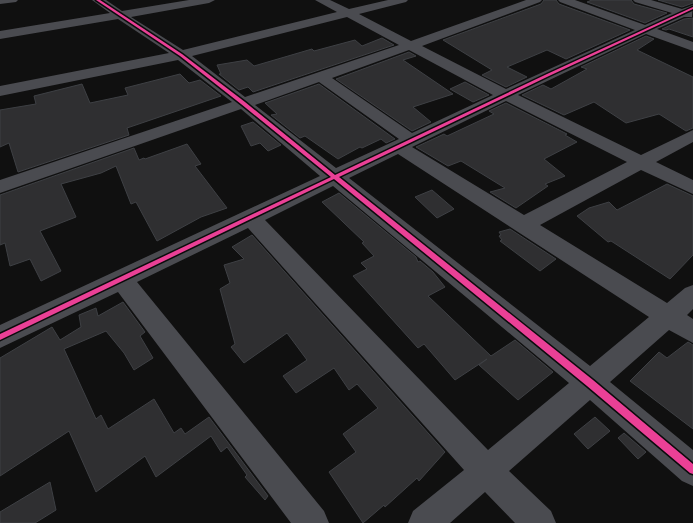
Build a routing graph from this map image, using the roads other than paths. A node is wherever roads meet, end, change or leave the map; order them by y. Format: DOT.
graph roads {
  1 [pos="12,0"];
  2 [pos="98,0"];
  3 [pos="208,0"];
  4 [pos="321,0"];
  5 [pos="402,0"];
  6 [pos="536,0"];
  7 [pos="564,0"];
  8 [pos="638,0"];
  9 [pos="0,1"];
  10 [pos="690,12"];
  11 [pos="348,13"];
  12 [pos="120,15"];
  13 [pos="645,29"];
  14 [pos="0,35"];
  15 [pos="410,45"];
  16 [pos="693,47"];
  17 [pos="181,55"];
  18 [pos="320,76"];
  19 [pos="0,91"];
  20 [pos="505,95"];
  21 [pos="243,103"];
  22 [pos="693,135"];
  23 [pos="404,143"];
  24 [pos="642,162"];
  25 [pos="334,177"];
  26 [pos="0,187"];
  27 [pos="693,188"];
  28 [pos="250,217"];
  29 [pos="523,225"];
  30 [pos="121,279"];
  31 [pos="693,295"];
  32 [pos="667,317"];
  33 [pos="693,332"];
  34 [pos="0,337"];
  35 [pos="590,383"];
  36 [pos="693,470"];
  37 [pos="486,471"];
  38 [pos="312,523"];
  39 [pos="425,523"];
  40 [pos="538,523"];
  1 -- 9 [label="street"];
  2 -- 12 [label="street"];
  3 -- 12 [label="street"];
  4 -- 11 [label="street"];
  5 -- 11 [label="street"];
  6 -- 15 [label="street"];
  7 -- 13 [label="street"];
  8 -- 10 [label="street"];
  10 -- 13 [label="street"];
  11 -- 15 [label="street"];
  11 -- 17 [label="street"];
  12 -- 14 [label="street"];
  12 -- 17 [label="street"];
  13 -- 16 [label="street"];
  13 -- 20 [label="street"];
  15 -- 18 [label="street"];
  15 -- 20 [label="street"];
  17 -- 19 [label="street"];
  17 -- 21 [label="street"];
  18 -- 21 [label="street"];
  18 -- 23 [label="street"];
  20 -- 23 [label="street"];
  20 -- 24 [label="street"];
  21 -- 25 [label="street"];
  21 -- 26 [label="street"];
  22 -- 24 [label="street"];
  23 -- 25 [label="street"];
  23 -- 29 [label="street"];
  24 -- 27 [label="street"];
  24 -- 29 [label="street"];
  25 -- 28 [label="street"];
  25 -- 35 [label="street"];
  28 -- 30 [label="street"];
  28 -- 37 [label="street"];
  29 -- 32 [label="street"];
  30 -- 34 [label="street"];
  30 -- 38 [label="street"];
  31 -- 32 [label="street"];
  32 -- 33 [label="street"];
  32 -- 35 [label="street"];
  35 -- 36 [label="street"];
  35 -- 37 [label="street"];
  37 -- 39 [label="street"];
  37 -- 40 [label="street"];
}
